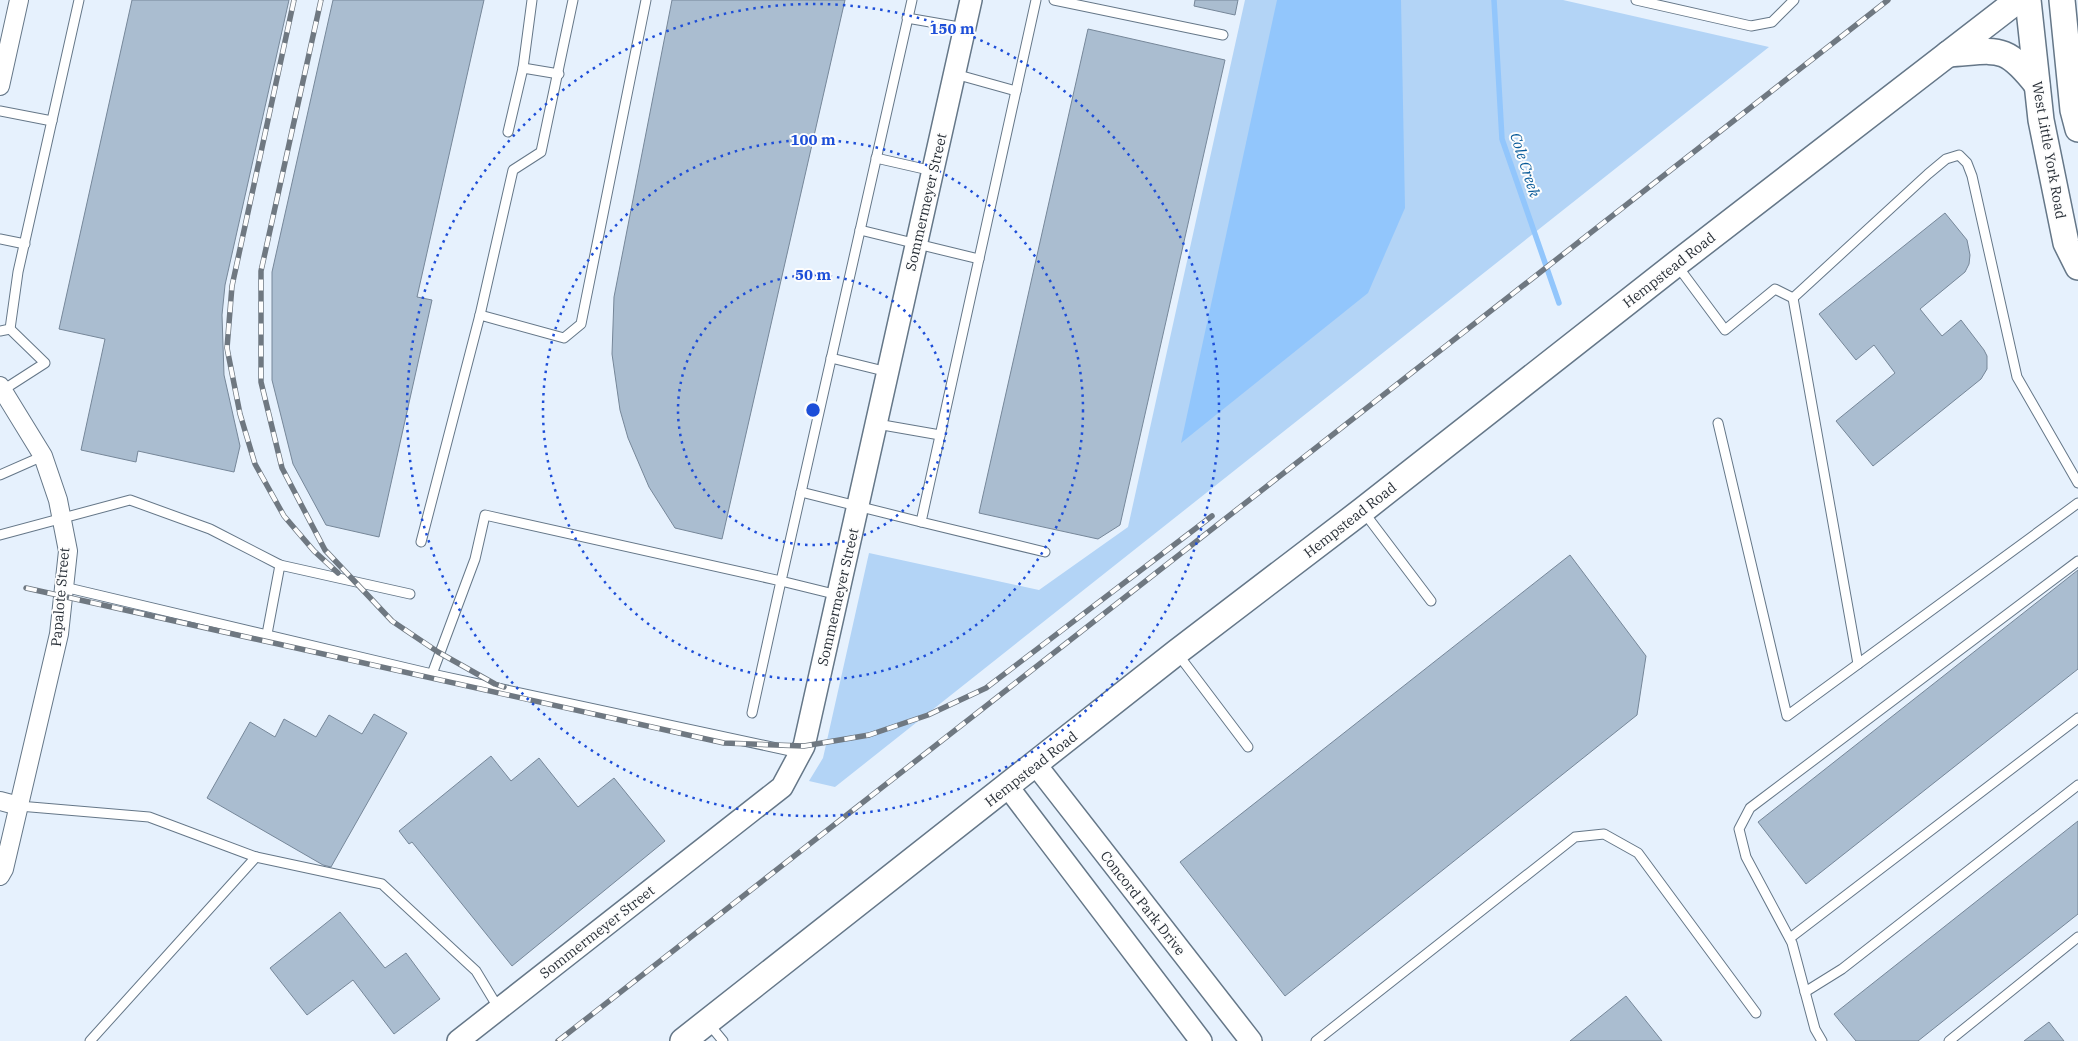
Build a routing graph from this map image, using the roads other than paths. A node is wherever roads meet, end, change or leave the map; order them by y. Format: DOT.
graph roads {
  1 [pos="19,0"];
  2 [pos="80,0"];
  3 [pos="532,0"];
  4 [pos="574,0"];
  5 [pos="646,0"];
  6 [pos="912,0"];
  7 [pos="971,0"];
  8 [pos="1036,0"];
  9 [pos="1054,0"];
  10 [pos="1636,0"];
  11 [pos="1794,0"];
  12 [pos="2018,0"];
  13 [pos="2028,0"];
  14 [pos="2062,0"];
  15 [pos="908,18"];
  16 [pos="965,28"];
  17 [pos="1223,35"];
  18 [pos="1948,54"];
  19 [pos="2,65"];
  20 [pos="523,68"];
  21 [pos="559,74"];
  22 [pos="955,74"];
  23 [pos="2037,85"];
  24 [pos="0,86"];
  25 [pos="1016,91"];
  26 [pos="0,111"];
  27 [pos="52,122"];
  28 [pos="2078,129"];
  29 [pos="508,132"];
  30 [pos="876,158"];
  31 [pos="933,171"];
  32 [pos="860,230"];
  33 [pos="0,239"];
  34 [pos="25,244"];
  35 [pos="917,245"];
  36 [pos="979,259"];
  37 [pos="1676,264"];
  38 [pos="2078,267"];
  39 [pos="1793,298"];
  40 [pos="480,315"];
  41 [pos="10,329"];
  42 [pos="0,331"];
  43 [pos="831,358"];
  44 [pos="889,372"];
  45 [pos="1,388"];
  46 [pos="1718,423"];
  47 [pos="877,424"];
  48 [pos="940,435"];
  49 [pos="43,456"];
  50 [pos="0,475"];
  51 [pos="2078,483"];
  52 [pos="801,492"];
  53 [pos="2078,503"];
  54 [pos="858,508"];
  55 [pos="1363,510"];
  56 [pos="61,517"];
  57 [pos="921,522"];
  58 [pos="0,535"];
  59 [pos="422,542"];
  60 [pos="1045,552"];
  61 [pos="2078,561"];
  62 [pos="280,565"];
  63 [pos="781,581"];
  64 [pos="64,587"];
  65 [pos="410,594"];
  66 [pos="839,596"];
  67 [pos="1432,600"];
  68 [pos="266,634"];
  69 [pos="1177,652"];
  70 [pos="1858,664"];
  71 [pos="432,674"];
  72 [pos="752,713"];
  73 [pos="2078,718"];
  74 [pos="1248,747"];
  75 [pos="801,753"];
  76 [pos="1036,765"];
  77 [pos="2078,785"];
  78 [pos="1008,788"];
  79 [pos="0,801"];
  80 [pos="19,806"];
  81 [pos="256,857"];
  82 [pos="0,876"];
  83 [pos="2078,937"];
  84 [pos="1790,938"];
  85 [pos="1805,992"];
  86 [pos="500,1009"];
  87 [pos="1756,1013"];
  88 [pos="708,1022"];
  89 [pos="90,1041"];
  90 [pos="458,1041"];
  91 [pos="683,1041"];
  92 [pos="723,1041"];
  93 [pos="1201,1041"];
  94 [pos="1251,1041"];
  95 [pos="1316,1041"];
  96 [pos="1822,1041"];
  97 [pos="1949,1041"];
  1 -- 19 [label="street"];
  2 -- 27 [label="lane"];
  3 -- 20 [label="lane"];
  4 -- 21 [label="lane"];
  5 -- 40 [label="lane"];
  6 -- 15 [label="lane"];
  7 -- 16 [label="street, Sommermeyer Street"];
  8 -- 25 [label="lane"];
  9 -- 17 [label="lane"];
  10 -- 11 [label="lane"];
  12 -- 18 [label="main road, Hempstead Road"];
  13 -- 23 [label="main road, West Little York Road"];
  14 -- 28 [label="main road"];
  15 -- 16 [label="lane"];
  15 -- 30 [label="lane"];
  16 -- 22 [label="street, Sommermeyer Street"];
  18 -- 23 [label="main road"];
  18 -- 37 [label="main road, Hempstead Road"];
  19 -- 24 [label="street"];
  20 -- 21 [label="lane"];
  20 -- 29 [label="lane"];
  21 -- 40 [label="lane"];
  22 -- 25 [label="lane"];
  22 -- 31 [label="street, Sommermeyer Street"];
  23 -- 38 [label="main road, West Little York Road"];
  25 -- 36 [label="lane"];
  26 -- 27 [label="lane"];
  27 -- 34 [label="lane"];
  30 -- 31 [label="lane"];
  30 -- 32 [label="lane"];
  31 -- 35 [label="street, Sommermeyer Street"];
  32 -- 35 [label="lane"];
  32 -- 43 [label="lane"];
  33 -- 34 [label="lane"];
  34 -- 41 [label="lane"];
  35 -- 36 [label="lane"];
  35 -- 44 [label="street, Sommermeyer Street"];
  36 -- 48 [label="lane"];
  37 -- 39 [label="lane"];
  37 -- 55 [label="main road, Hempstead Road"];
  39 -- 51 [label="lane"];
  39 -- 70 [label="lane"];
  40 -- 59 [label="lane"];
  41 -- 42 [label="lane"];
  41 -- 45 [label="lane"];
  43 -- 44 [label="lane"];
  43 -- 52 [label="lane"];
  44 -- 47 [label="street, Sommermeyer Street"];
  45 -- 49 [label="street, Papalote Street"];
  46 -- 70 [label="lane"];
  47 -- 48 [label="lane"];
  47 -- 54 [label="street, Sommermeyer Street"];
  48 -- 57 [label="lane"];
  49 -- 50 [label="lane"];
  49 -- 56 [label="street, Papalote Street"];
  52 -- 54 [label="lane"];
  52 -- 63 [label="lane"];
  53 -- 70 [label="lane"];
  54 -- 57 [label="lane"];
  54 -- 66 [label="street, Sommermeyer Street"];
  55 -- 67 [label="lane"];
  55 -- 69 [label="main road, Hempstead Road"];
  56 -- 58 [label="lane"];
  56 -- 62 [label="lane"];
  56 -- 64 [label="street, Papalote Street"];
  57 -- 60 [label="lane"];
  61 -- 84 [label="lane"];
  62 -- 65 [label="lane"];
  62 -- 68 [label="lane"];
  63 -- 66 [label="lane"];
  63 -- 71 [label="lane"];
  63 -- 72 [label="lane"];
  64 -- 68 [label="lane"];
  64 -- 80 [label="street, Papalote Street"];
  66 -- 75 [label="street, Sommermeyer Street"];
  68 -- 71 [label="lane"];
  69 -- 74 [label="lane"];
  69 -- 76 [label="main road, Hempstead Road"];
  71 -- 75 [label="lane"];
  73 -- 84 [label="lane"];
  75 -- 86 [label="street, Sommermeyer Street"];
  76 -- 78 [label="main road, Hempstead Road"];
  76 -- 94 [label="street, Concord Park Drive"];
  77 -- 85 [label="lane"];
  78 -- 88 [label="main road, Hempstead Road"];
  78 -- 93 [label="street"];
  79 -- 80 [label="street"];
  80 -- 81 [label="lane"];
  80 -- 82 [label="street, Papalote Street"];
  81 -- 86 [label="lane"];
  81 -- 89 [label="lane"];
  83 -- 97 [label="lane"];
  84 -- 85 [label="lane"];
  85 -- 96 [label="lane"];
  86 -- 90 [label="street, Sommermeyer Street"];
  87 -- 95 [label="lane"];
  88 -- 91 [label="main road, Hempstead Road"];
  88 -- 92 [label="lane"];
}
